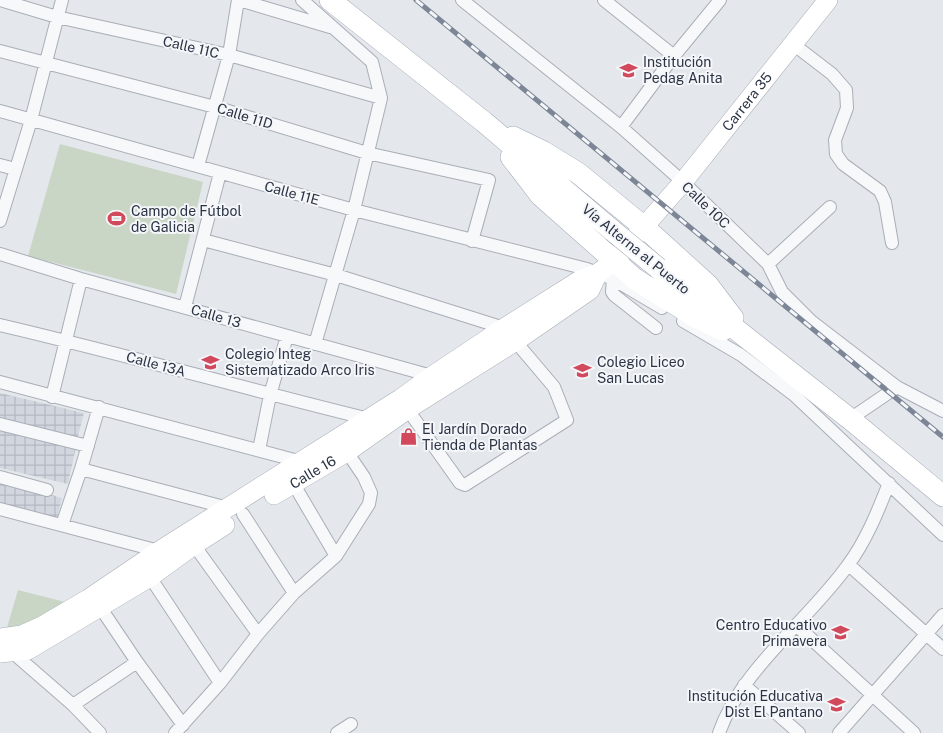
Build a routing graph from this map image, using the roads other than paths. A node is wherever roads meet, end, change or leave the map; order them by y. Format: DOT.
graph roads {
  1 [pos="0,0"];
  2 [pos="62,0"];
  3 [pos="239,0"];
  4 [pos="302,0"];
  5 [pos="330,0"];
  6 [pos="464,0"];
  7 [pos="604,0"];
  8 [pos="720,0"];
  9 [pos="828,0"];
  10 [pos="57,17"];
  11 [pos="334,28"];
  12 [pos="793,44"];
  13 [pos="0,51"];
  14 [pos="229,55"];
  15 [pos="674,56"];
  16 [pos="47,62"];
  17 [pos="381,98"];
  18 [pos="215,106"];
  19 [pos="0,111"];
  20 [pos="31,120"];
  21 [pos="484,122"];
  22 [pos="621,126"];
  23 [pos="368,153"];
  24 [pos="0,164"];
  25 [pos="198,166"];
  26 [pos="15,169"];
  27 [pos="220,173"];
  28 [pos="683,182"];
  29 [pos="665,202"];
  30 [pos="830,206"];
  31 [pos="354,210"];
  32 [pos="0,218"];
  33 [pos="644,227"];
  34 [pos="203,240"];
  35 [pos="472,241"];
  36 [pos="892,243"];
  37 [pos="0,254"];
  38 [pos="768,264"];
  39 [pos="603,270"];
  40 [pos="336,275"];
  41 [pos="82,279"];
  42 [pos="185,307"];
  43 [pos="0,325"];
  44 [pos="656,328"];
  45 [pos="510,335"];
  46 [pos="287,336"];
  47 [pos="66,340"];
  48 [pos="315,344"];
  49 [pos="753,344"];
  50 [pos="432,376"];
  51 [pos="0,382"];
  52 [pos="897,387"];
  53 [pos="270,395"];
  54 [pos="52,397"];
  55 [pos="404,404"];
  56 [pos="99,407"];
  57 [pos="943,411"];
  58 [pos="369,419"];
  59 [pos="850,419"];
  60 [pos="0,424"];
  61 [pos="88,446"];
  62 [pos="259,450"];
  63 [pos="347,452"];
  64 [pos="302,462"];
  65 [pos="81,469"];
  66 [pos="0,477"];
  67 [pos="293,482"];
  68 [pos="889,483"];
  69 [pos="47,490"];
  70 [pos="943,496"];
  71 [pos="0,509"];
  72 [pos="235,511"];
  73 [pos="62,525"];
  74 [pos="943,535"];
  75 [pos="194,545"];
  76 [pos="159,551"];
  77 [pos="336,556"];
  78 [pos="849,565"];
  79 [pos="150,577"];
  80 [pos="294,593"];
  81 [pos="100,607"];
  82 [pos="943,615"];
  83 [pos="796,625"];
  84 [pos="258,634"];
  85 [pos="927,634"];
  86 [pos="4,647"];
  87 [pos="943,649"];
  88 [pos="137,662"];
  89 [pos="220,683"];
  90 [pos="744,685"];
  91 [pos="872,695"];
  92 [pos="73,705"];
  93 [pos="351,724"];
  94 [pos="179,729"];
  95 [pos="100,733"];
  96 [pos="337,733"];
  97 [pos="719,733"];
  98 [pos="799,733"];
  99 [pos="839,733"];
  100 [pos="914,733"];
  1 -- 10 [label="street, Calle 11C"];
  2 -- 10 [label="street"];
  3 -- 11 [label="street"];
  3 -- 14 [label="street"];
  4 -- 11 [label="street"];
  5 -- 21 [label="main road, Vía Alterna al Puerto"];
  6 -- 22 [label="street, Calle 10C"];
  7 -- 15 [label="street"];
  8 -- 15 [label="street"];
  9 -- 12 [label="street, Carrera 35"];
  10 -- 14 [label="street, Calle 11C"];
  10 -- 16 [label="street"];
  11 -- 17 [label="street"];
  12 -- 28 [label="street, Carrera 35"];
  12 -- 36 [label="street"];
  13 -- 16 [label="street, Calle 11D"];
  14 -- 17 [label="street, Calle 11C"];
  14 -- 18 [label="street"];
  15 -- 22 [label="street"];
  16 -- 18 [label="street, Calle 11D"];
  16 -- 20 [label="street"];
  17 -- 23 [label="street"];
  18 -- 23 [label="street, Calle 11D"];
  18 -- 25 [label="street"];
  19 -- 20 [label="street, Calle 11E"];
  20 -- 25 [label="street, Calle 11E"];
  20 -- 26 [label="street"];
  21 -- 33 [label="main road"];
  21 -- 39 [label="main road"];
  21 -- 49 [label="main road, Vía Alterna al Puerto, bridge"];
  22 -- 28 [label="street, Calle 10C"];
  23 -- 31 [label="street"];
  23 -- 35 [label="street, Calle 11D"];
  24 -- 26 [label="street"];
  25 -- 27 [label="street, Calle 11E"];
  26 -- 32 [label="street"];
  27 -- 31 [label="street, Calle 11E"];
  27 -- 34 [label="street"];
  28 -- 29 [label="street, Carrera 35"];
  28 -- 38 [label="street, Calle 10C"];
  29 -- 33 [label="street, Calle 16"];
  30 -- 38 [label="street"];
  31 -- 35 [label="street, Calle 11E"];
  31 -- 40 [label="street"];
  33 -- 39 [label="street, Calle 16"];
  33 -- 49 [label="main road"];
  34 -- 40 [label="street"];
  34 -- 42 [label="street"];
  35 -- 39 [label="street, Calle 11E"];
  37 -- 41 [label="street, Calle 13"];
  38 -- 52 [label="street, Calle 10C"];
  39 -- 44 [label="street"];
  39 -- 45 [label="street, Calle 16"];
  39 -- 49 [label="main road"];
  39 -- 68 [label="street, Calle 11E"];
  40 -- 45 [label="street"];
  40 -- 48 [label="street"];
  41 -- 42 [label="street, Calle 13"];
  41 -- 47 [label="street"];
  42 -- 46 [label="street, Calle 13"];
  43 -- 47 [label="street, Calle 13A"];
  45 -- 50 [label="street, Calle 16"];
  45 -- 55 [label="street, Calle 16"];
  45 -- 55 [label="street"];
  46 -- 48 [label="street, Calle 13"];
  46 -- 53 [label="street"];
  47 -- 53 [label="street, Calle 13A"];
  47 -- 54 [label="street"];
  48 -- 50 [label="street, Calle 13"];
  49 -- 59 [label="main road, Vía Alterna al Puerto"];
  50 -- 55 [label="street, Calle 16"];
  51 -- 54 [label="street"];
  52 -- 57 [label="street, Calle 10C"];
  52 -- 59 [label="street"];
  53 -- 58 [label="street, Calle 13A"];
  53 -- 62 [label="street"];
  54 -- 56 [label="street"];
  55 -- 58 [label="street, Calle 16"];
  55 -- 63 [label="street, Calle 16"];
  56 -- 61 [label="street"];
  56 -- 62 [label="street"];
  58 -- 64 [label="street, Calle 16"];
  59 -- 70 [label="main road, Vía Alterna al Puerto"];
  60 -- 61 [label="street"];
  61 -- 65 [label="street"];
  62 -- 64 [label="street"];
  63 -- 67 [label="street, Calle 16"];
  63 -- 77 [label="street"];
  64 -- 72 [label="street, Calle 16"];
  65 -- 72 [label="street"];
  65 -- 73 [label="street"];
  66 -- 69 [label="street"];
  67 -- 72 [label="street, Calle 16"];
  67 -- 77 [label="street"];
  68 -- 74 [label="street, Calle 11E"];
  68 -- 78 [label="street"];
  71 -- 73 [label="street"];
  72 -- 75 [label="street, Calle 16"];
  72 -- 76 [label="street, Calle 16"];
  72 -- 80 [label="street"];
  73 -- 76 [label="street"];
  75 -- 79 [label="street, Calle 16"];
  75 -- 84 [label="street"];
  76 -- 86 [label="street, Calle 16"];
  77 -- 80 [label="street"];
  78 -- 83 [label="street"];
  78 -- 85 [label="street"];
  79 -- 81 [label="street, Calle 16"];
  79 -- 89 [label="street"];
  80 -- 84 [label="street"];
  81 -- 86 [label="street, Calle 16"];
  81 -- 88 [label="street"];
  82 -- 85 [label="street"];
  83 -- 90 [label="street"];
  83 -- 91 [label="street"];
  84 -- 89 [label="street"];
  85 -- 87 [label="street"];
  85 -- 91 [label="street"];
  86 -- 92 [label="street"];
  88 -- 92 [label="street"];
  88 -- 94 [label="street"];
  89 -- 94 [label="street"];
  90 -- 97 [label="street"];
  90 -- 98 [label="street"];
  91 -- 99 [label="street"];
  91 -- 100 [label="street"];
  92 -- 95 [label="street"];
  93 -- 96 [label="street"];
}
